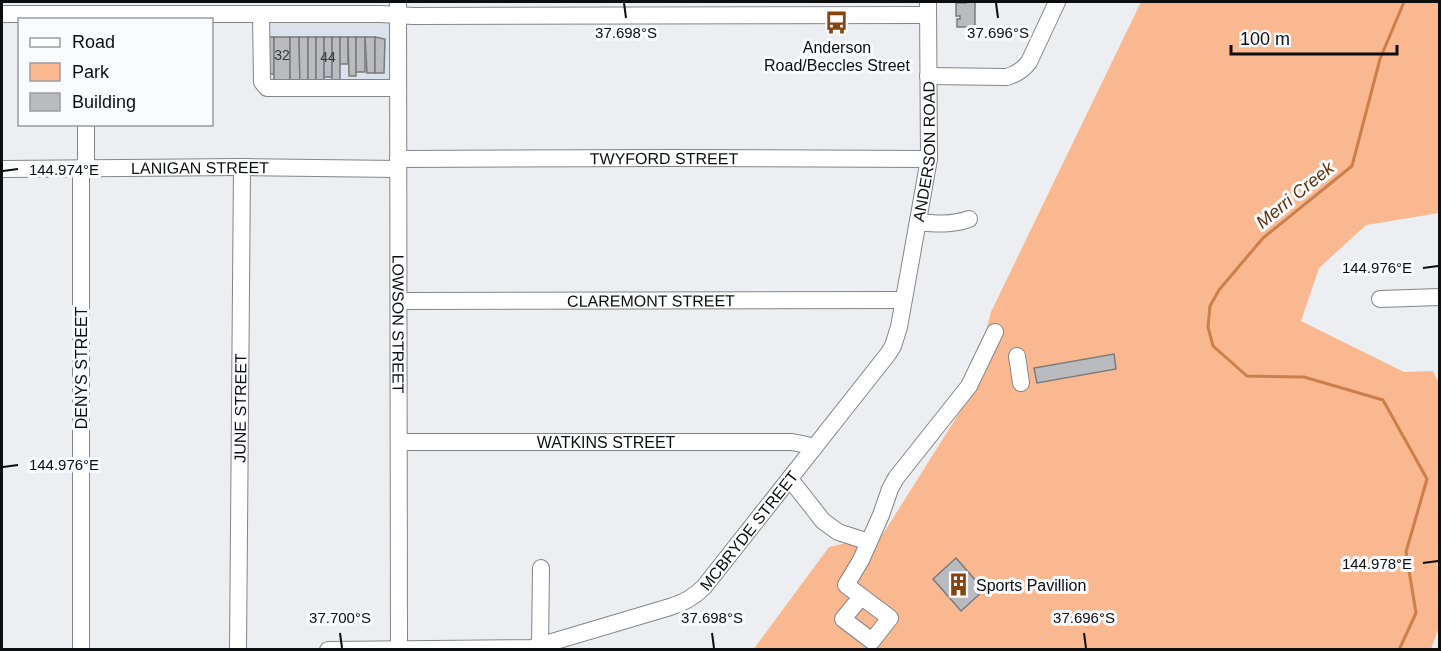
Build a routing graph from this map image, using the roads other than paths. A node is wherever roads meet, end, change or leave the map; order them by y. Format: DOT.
graph roads {
  1 [pos="1057,2"];
  2 [pos="398,8"];
  3 [pos="928,8"];
  4 [pos="251,10"];
  5 [pos="93,12"];
  6 [pos="2,14"];
  7 [pos="928,76"];
  8 [pos="398,88"];
  9 [pos="86,126"];
  10 [pos="929,159"];
  11 [pos="398,164"];
  12 [pos="242,167"];
  13 [pos="2,169"];
  14 [pos="81,170"];
  15 [pos="969,219"];
  16 [pos="918,222"];
  17 [pos="1440,297"];
  18 [pos="1380,299"];
  19 [pos="903,300"];
  20 [pos="399,301"];
  21 [pos="995,332"];
  22 [pos="1017,356"];
  23 [pos="1021,383"];
  24 [pos="399,442"];
  25 [pos="813,449"];
  26 [pos="789,479"];
  27 [pos="869,542"];
  28 [pos="541,568"];
  29 [pos="861,597"];
  30 [pos="540,646"];
  31 [pos="399,649"];
  32 [pos="81,650"];
  33 [pos="238,650"];
  34 [pos="328,650"];
  1 -- 7 [label="street"];
  2 -- 3 [label="street"];
  2 -- 4 [label="street"];
  2 -- 8 [label="street, LOWSON STREET"];
  3 -- 7 [label="street, ANDERSON ROAD"];
  4 -- 5 [label="street"];
  4 -- 8 [label="street"];
  5 -- 6 [label="street"];
  7 -- 10 [label="street, ANDERSON ROAD"];
  8 -- 11 [label="street, LOWSON STREET"];
  9 -- 14 [label="street, DENYS STREET"];
  10 -- 11 [label="street, TWYFORD STREET"];
  10 -- 16 [label="street, ANDERSON ROAD"];
  11 -- 12 [label="street, LANIGAN STREET"];
  11 -- 20 [label="street, LOWSON STREET"];
  12 -- 14 [label="street, LANIGAN STREET"];
  12 -- 33 [label="street, JUNE STREET"];
  13 -- 14 [label="street, LANIGAN STREET"];
  14 -- 32 [label="street, DENYS STREET"];
  15 -- 16 [label="street"];
  16 -- 19 [label="street, ANDERSON ROAD"];
  17 -- 18 [label="street"];
  19 -- 20 [label="street, CLAREMONT STREET"];
  19 -- 25 [label="street, MCBRYDE STREET"];
  20 -- 24 [label="street, LOWSON STREET"];
  21 -- 27 [label="street"];
  22 -- 23 [label="street"];
  24 -- 25 [label="street, WATKINS STREET"];
  24 -- 31 [label="street, LOWSON STREET"];
  25 -- 26 [label="street, MCBRYDE STREET"];
  26 -- 27 [label="street"];
  26 -- 30 [label="street, MCBRYDE STREET"];
  27 -- 29 [label="street"];
  28 -- 30 [label="street"];
  30 -- 31 [label="street, MCBRYDE STREET"];
  31 -- 34 [label="street, MCBRYDE STREET"];
}
